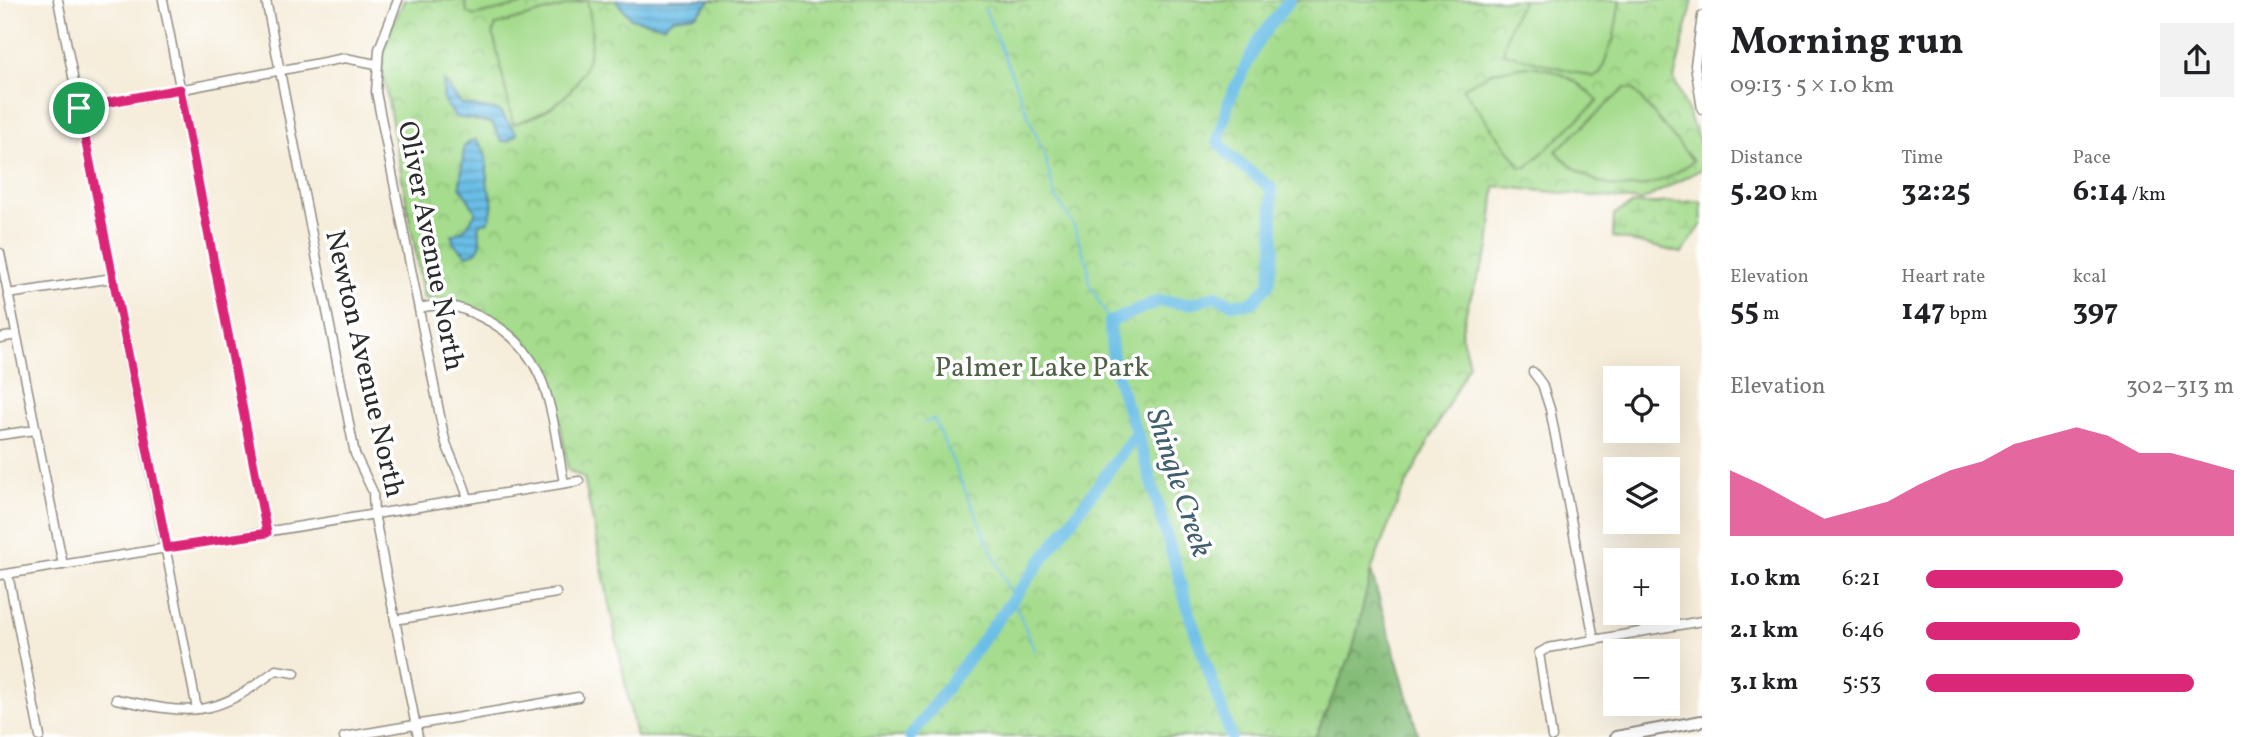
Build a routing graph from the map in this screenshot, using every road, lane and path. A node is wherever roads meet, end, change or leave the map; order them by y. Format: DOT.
graph roads {
  1 [pos="58,0"];
  2 [pos="163,0"];
  3 [pos="266,0"];
  4 [pos="398,0"];
  5 [pos="1702,16"];
  6 [pos="376,64"];
  7 [pos="279,70"];
  8 [pos="180,89"];
  9 [pos="79,108"];
  10 [pos="1702,109"];
  11 [pos="0,253"];
  12 [pos="113,278"];
  13 [pos="8,294"];
  14 [pos="419,308"];
  15 [pos="16,335"];
  16 [pos="0,338"];
  17 [pos="1533,372"];
  18 [pos="34,430"];
  19 [pos="0,435"];
  20 [pos="579,481"];
  21 [pos="564,483"];
  22 [pos="468,499"];
  23 [pos="374,513"];
  24 [pos="267,533"];
  25 [pos="167,548"];
  26 [pos="63,565"];
  27 [pos="4,575"];
  28 [pos="556,593"];
  29 [pos="395,620"];
  30 [pos="1702,621"];
  31 [pos="1594,639"];
  32 [pos="295,673"];
  33 [pos="578,697"];
  34 [pos="116,699"];
  35 [pos="197,709"];
  36 [pos="1702,721"];
  37 [pos="415,723"];
  38 [pos="40,737"];
  39 [pos="344,737"];
  40 [pos="418,737"];
  41 [pos="1552,737"];
  42 [pos="1616,737"];
  1 -- 9 [label="street"];
  2 -- 8 [label="street"];
  3 -- 7 [label="street, Newton Avenue North"];
  4 -- 6 [label="street, Oliver Avenue North"];
  5 -- 10 [label="street"];
  6 -- 7 [label="street"];
  6 -- 14 [label="street, Oliver Avenue North"];
  7 -- 8 [label="street"];
  7 -- 23 [label="street, Newton Avenue North"];
  8 -- 9 [label="street"];
  8 -- 24 [label="street"];
  9 -- 12 [label="street"];
  11 -- 13 [label="street"];
  12 -- 13 [label="street"];
  12 -- 25 [label="street"];
  13 -- 15 [label="street"];
  14 -- 21 [label="street"];
  14 -- 22 [label="street, Oliver Avenue North"];
  15 -- 16 [label="street"];
  15 -- 18 [label="street"];
  17 -- 31 [label="street"];
  18 -- 19 [label="street"];
  18 -- 26 [label="street"];
  20 -- 21 [label="street"];
  21 -- 22 [label="street"];
  22 -- 23 [label="street"];
  23 -- 24 [label="street"];
  23 -- 29 [label="street, Newton Avenue North"];
  24 -- 25 [label="street"];
  25 -- 26 [label="street"];
  25 -- 35 [label="street"];
  26 -- 27 [label="street"];
  27 -- 38 [label="street"];
  28 -- 29 [label="street"];
  29 -- 37 [label="street, Newton Avenue North"];
  30 -- 31 [label="street"];
  31 -- 41 [label="street"];
  32 -- 35 [label="street"];
  33 -- 37 [label="street"];
  34 -- 35 [label="street"];
  36 -- 42 [label="street"];
  37 -- 39 [label="street"];
  37 -- 40 [label="street, Newton Avenue North"];
}
